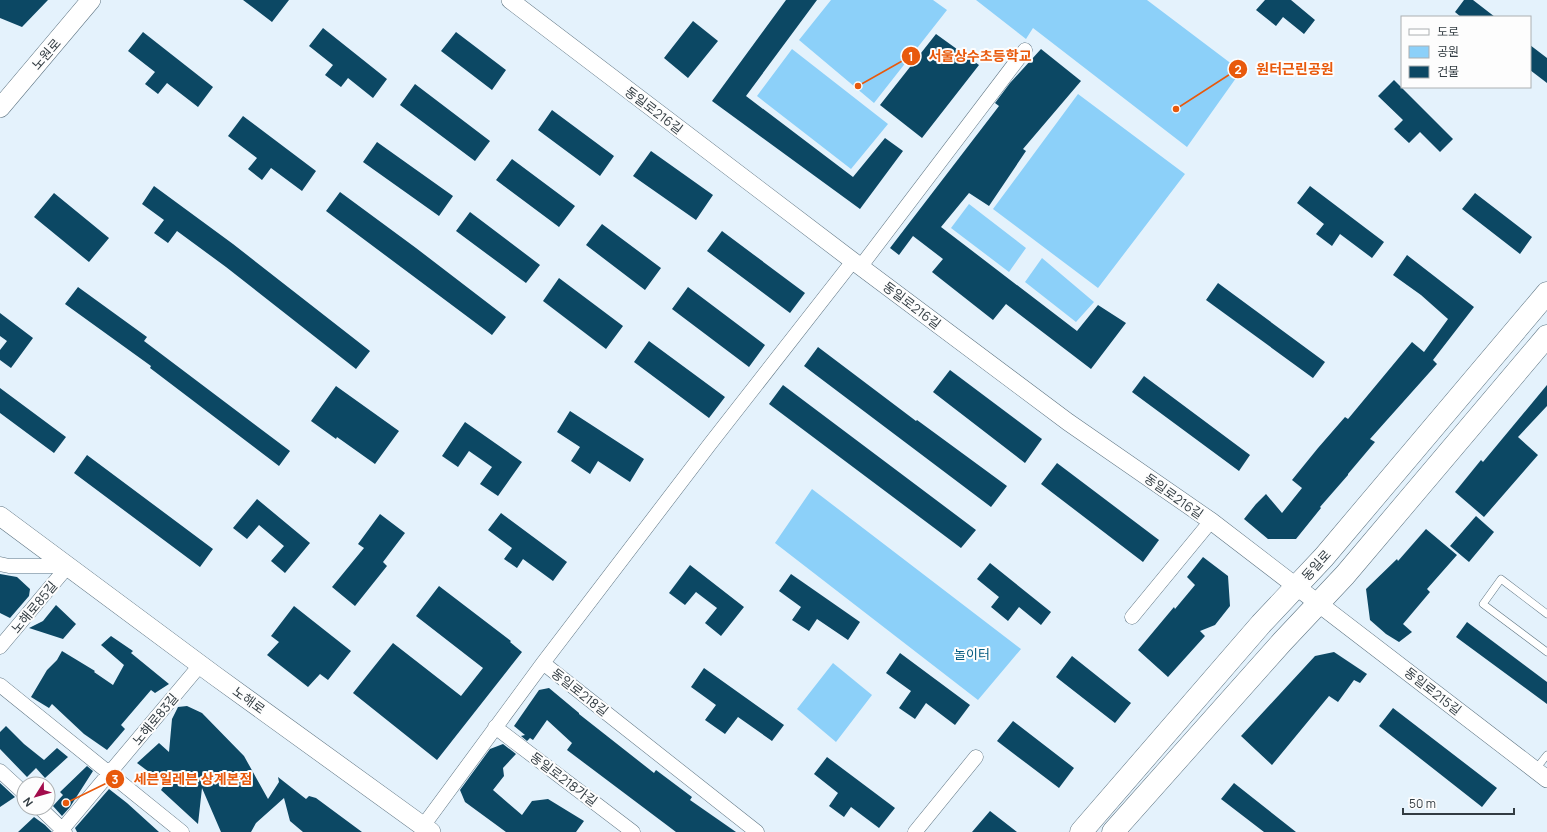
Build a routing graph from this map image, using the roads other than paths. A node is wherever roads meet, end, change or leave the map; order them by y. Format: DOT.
graph roads {
  1 [pos="92,0"];
  2 [pos="510,0"];
  3 [pos="1025,50"];
  4 [pos="0,108"];
  5 [pos="857,264"];
  6 [pos="1547,293"];
  7 [pos="1547,336"];
  8 [pos="0,516"];
  9 [pos="1211,521"];
  10 [pos="0,564"];
  11 [pos="68,566"];
  12 [pos="1297,586"];
  13 [pos="1320,604"];
  14 [pos="1547,614"];
  15 [pos="1132,617"];
  16 [pos="0,647"];
  17 [pos="1547,652"];
  18 [pos="543,663"];
  19 [pos="201,664"];
  20 [pos="0,685"];
  21 [pos="495,727"];
  22 [pos="1547,755"];
  23 [pos="976,758"];
  24 [pos="0,771"];
  25 [pos="108,774"];
  26 [pos="1541,774"];
  27 [pos="16,786"];
  28 [pos="48,816"];
  29 [pos="427,829"];
  30 [pos="63,831"];
  31 [pos="182,832"];
  32 [pos="633,832"];
  33 [pos="758,832"];
  34 [pos="915,832"];
  35 [pos="1080,832"];
  36 [pos="1113,832"];
  1 -- 4 [label="main road, 노원로"];
  2 -- 5 [label="street, 동일로216길"];
  3 -- 5 [label="street"];
  5 -- 9 [label="street, 동일로216길"];
  5 -- 18 [label="street"];
  6 -- 12 [label="main road, 동일로"];
  7 -- 13 [label="main road"];
  8 -- 11 [label="main road, 노해로"];
  9 -- 12 [label="street, 동일로216길"];
  9 -- 15 [label="street"];
  10 -- 11 [label="street"];
  11 -- 16 [label="street, 노해로85길"];
  11 -- 19 [label="main road, 노해로"];
  12 -- 13 [label="street, 동일로216길"];
  12 -- 35 [label="main road, 동일로"];
  13 -- 26 [label="street, 동일로215길"];
  13 -- 36 [label="main road"];
  14 -- 17 [label="lane"];
  18 -- 21 [label="street, 동일로218길"];
  18 -- 33 [label="street, 동일로218길"];
  19 -- 25 [label="street, 노해로83길"];
  19 -- 29 [label="main road, 노해로"];
  20 -- 25 [label="street"];
  21 -- 29 [label="street, 동일로218길"];
  21 -- 32 [label="street, 동일로218가길"];
  22 -- 26 [label="lane"];
  23 -- 34 [label="street"];
  24 -- 27 [label="street"];
  25 -- 30 [label="street, 노해로83길"];
  25 -- 31 [label="street"];
  28 -- 30 [label="street, 노해로83길"];
}
